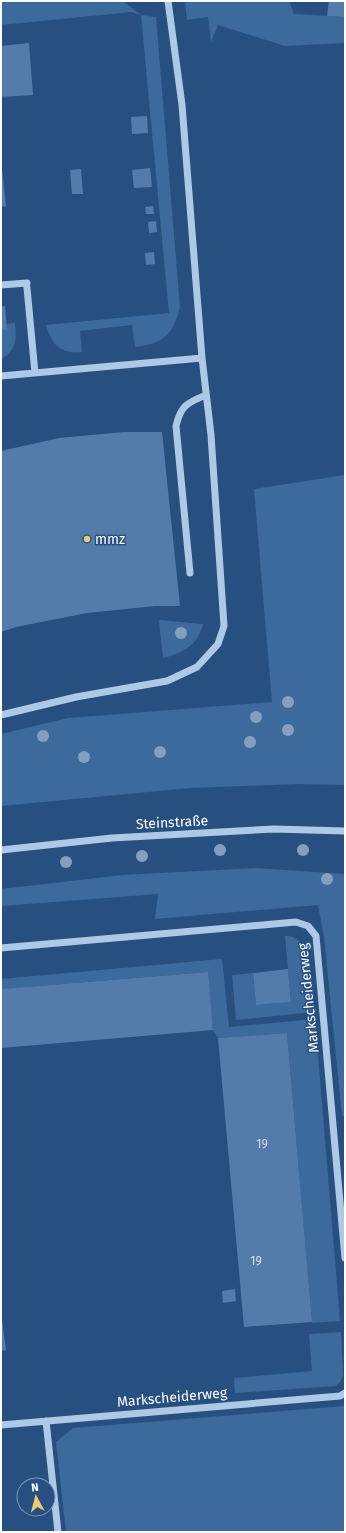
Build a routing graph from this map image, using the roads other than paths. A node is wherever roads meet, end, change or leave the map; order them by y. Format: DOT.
graph roads {
  1 [pos="168,1"];
  2 [pos="1,285"];
  3 [pos="202,358"];
  4 [pos="35,373"];
  5 [pos="16,375"];
  6 [pos="1,376"];
  7 [pos="1,381"];
  8 [pos="206,395"];
  9 [pos="190,573"];
  10 [pos="1,715"];
  11 [pos="345,831"];
  12 [pos="1,850"];
  13 [pos="1,948"];
  14 [pos="345,1258"];
  15 [pos="345,1393"];
  16 [pos="46,1421"];
  17 [pos="1,1425"];
  18 [pos="58,1532"];
  1 -- 3 [label="street"];
  2 -- 4 [label="street"];
  3 -- 4 [label="street"];
  3 -- 8 [label="street"];
  4 -- 5 [label="street"];
  5 -- 6 [label="street"];
  5 -- 7 [label="street"];
  8 -- 9 [label="street"];
  8 -- 10 [label="street"];
  11 -- 12 [label="street, Steinstraße"];
  13 -- 14 [label="street, Markscheiderweg"];
  15 -- 16 [label="street, Markscheiderweg"];
  16 -- 17 [label="street, Markscheiderweg"];
  16 -- 18 [label="street"];
}
